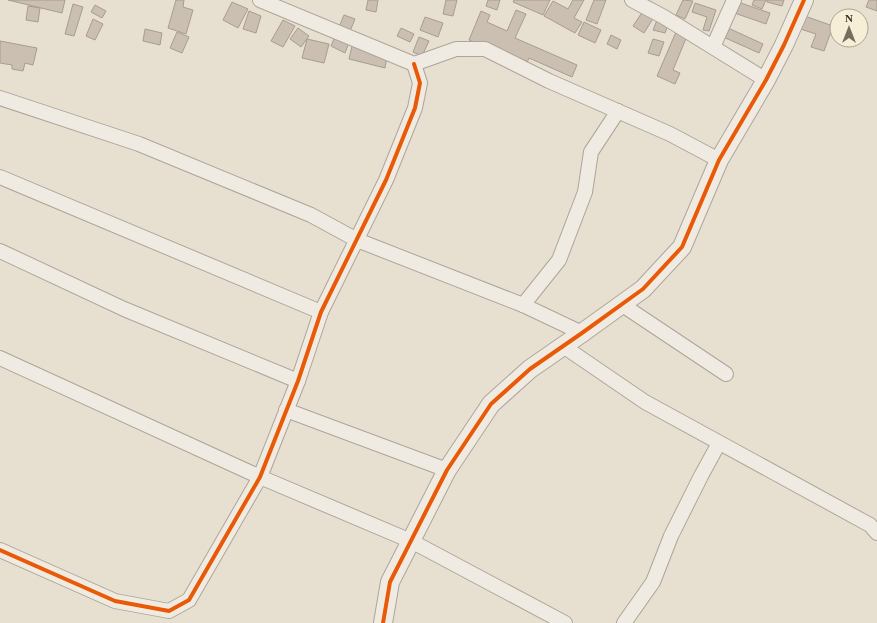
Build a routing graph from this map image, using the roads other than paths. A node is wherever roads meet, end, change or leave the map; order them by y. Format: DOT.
graph roads {
  1 [pos="260,0"];
  2 [pos="632,0"];
  3 [pos="734,0"];
  4 [pos="804,0"];
  5 [pos="713,47"];
  6 [pos="414,64"];
  7 [pos="766,80"];
  8 [pos="0,98"];
  9 [pos="618,111"];
  10 [pos="719,160"];
  11 [pos="0,177"];
  12 [pos="357,240"];
  13 [pos="0,251"];
  14 [pos="622,304"];
  15 [pos="523,305"];
  16 [pos="321,312"];
  17 [pos="582,333"];
  18 [pos="563,346"];
  19 [pos="0,358"];
  20 [pos="726,374"];
  21 [pos="298,381"];
  22 [pos="286,410"];
  23 [pos="719,443"];
  24 [pos="447,470"];
  25 [pos="260,477"];
  26 [pos="877,533"];
  27 [pos="411,541"];
  28 [pos="0,550"];
  29 [pos="383,623"];
  30 [pos="565,623"];
  31 [pos="624,623"];
  1 -- 6 [label="street"];
  2 -- 5 [label="street"];
  3 -- 5 [label="street"];
  4 -- 7 [label="street"];
  5 -- 7 [label="street"];
  6 -- 9 [label="street"];
  6 -- 12 [label="street"];
  7 -- 10 [label="street"];
  8 -- 12 [label="street"];
  9 -- 10 [label="street"];
  9 -- 15 [label="street"];
  10 -- 14 [label="street"];
  11 -- 16 [label="street"];
  12 -- 15 [label="street"];
  12 -- 16 [label="street"];
  13 -- 21 [label="street"];
  14 -- 17 [label="street"];
  14 -- 20 [label="street"];
  15 -- 17 [label="street"];
  16 -- 21 [label="street"];
  17 -- 18 [label="street"];
  18 -- 23 [label="street"];
  18 -- 24 [label="street"];
  19 -- 25 [label="street"];
  21 -- 22 [label="street"];
  22 -- 24 [label="street"];
  22 -- 25 [label="street"];
  23 -- 26 [label="street"];
  23 -- 31 [label="street"];
  24 -- 27 [label="street"];
  25 -- 27 [label="street"];
  25 -- 28 [label="street"];
  27 -- 29 [label="street"];
  27 -- 30 [label="street"];
}
